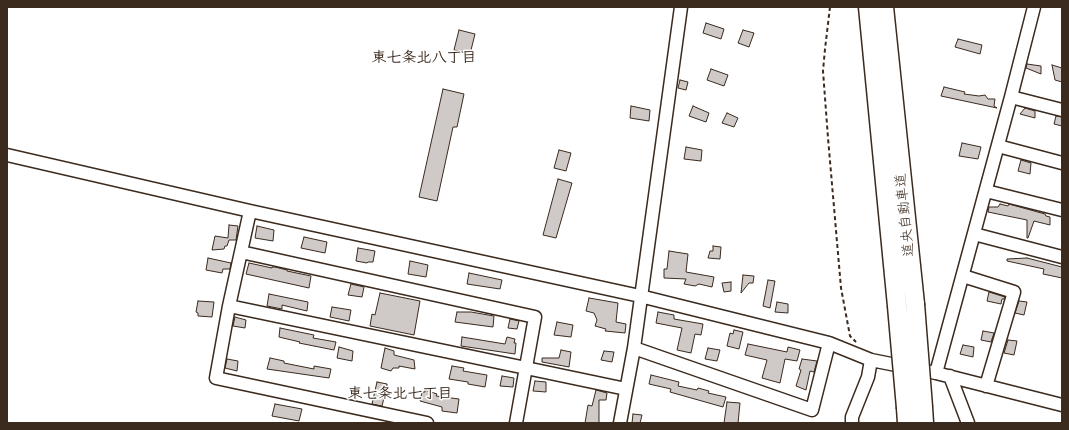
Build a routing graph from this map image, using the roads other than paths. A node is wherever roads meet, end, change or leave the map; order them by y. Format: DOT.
graph roads {
  1 [pos="681,7"];
  2 [pos="868,7"];
  3 [pos="884,7"];
  4 [pos="1034,7"];
  5 [pos="1011,97"];
  6 [pos="1062,110"];
  7 [pos="998,146"];
  8 [pos="7,155"];
  9 [pos="1062,163"];
  10 [pos="986,191"];
  11 [pos="1062,210"];
  12 [pos="250,211"];
  13 [pos="974,234"];
  14 [pos="241,252"];
  15 [pos="1062,257"];
  16 [pos="963,276"];
  17 [pos="640,296"];
  18 [pos="906,305"];
  19 [pos="229,306"];
  20 [pos="829,343"];
  21 [pos="634,348"];
  22 [pos="871,360"];
  23 [pos="526,368"];
  24 [pos="936,373"];
  25 [pos="950,376"];
  26 [pos="986,386"];
  27 [pos="626,390"];
  28 [pos="1062,405"];
  29 [pos="915,415"];
  30 [pos="427,423"];
  31 [pos="516,423"];
  32 [pos="620,423"];
  33 [pos="852,423"];
  34 [pos="968,423"];
  1 -- 17 [label="street"];
  2 -- 18 [label="highway, 道央自動車道"];
  3 -- 18 [label="highway, 道央自動車道"];
  4 -- 5 [label="street"];
  5 -- 6 [label="street"];
  5 -- 7 [label="street"];
  7 -- 9 [label="street"];
  7 -- 10 [label="street"];
  8 -- 12 [label="street"];
  10 -- 11 [label="street"];
  10 -- 13 [label="street"];
  12 -- 14 [label="street"];
  12 -- 17 [label="street"];
  13 -- 15 [label="street"];
  13 -- 16 [label="street"];
  14 -- 19 [label="street"];
  14 -- 23 [label="street"];
  16 -- 24 [label="street"];
  16 -- 26 [label="street"];
  17 -- 20 [label="street"];
  17 -- 21 [label="street"];
  18 -- 29 [label="highway, 道央自動車道, bridge"];
  19 -- 23 [label="street"];
  19 -- 30 [label="street"];
  20 -- 21 [label="street"];
  20 -- 22 [label="street"];
  21 -- 27 [label="street"];
  22 -- 24 [label="street"];
  22 -- 33 [label="street"];
  23 -- 27 [label="street"];
  23 -- 31 [label="street"];
  24 -- 25 [label="street"];
  25 -- 26 [label="street"];
  25 -- 34 [label="street"];
  26 -- 28 [label="street"];
  27 -- 32 [label="street"];
}
